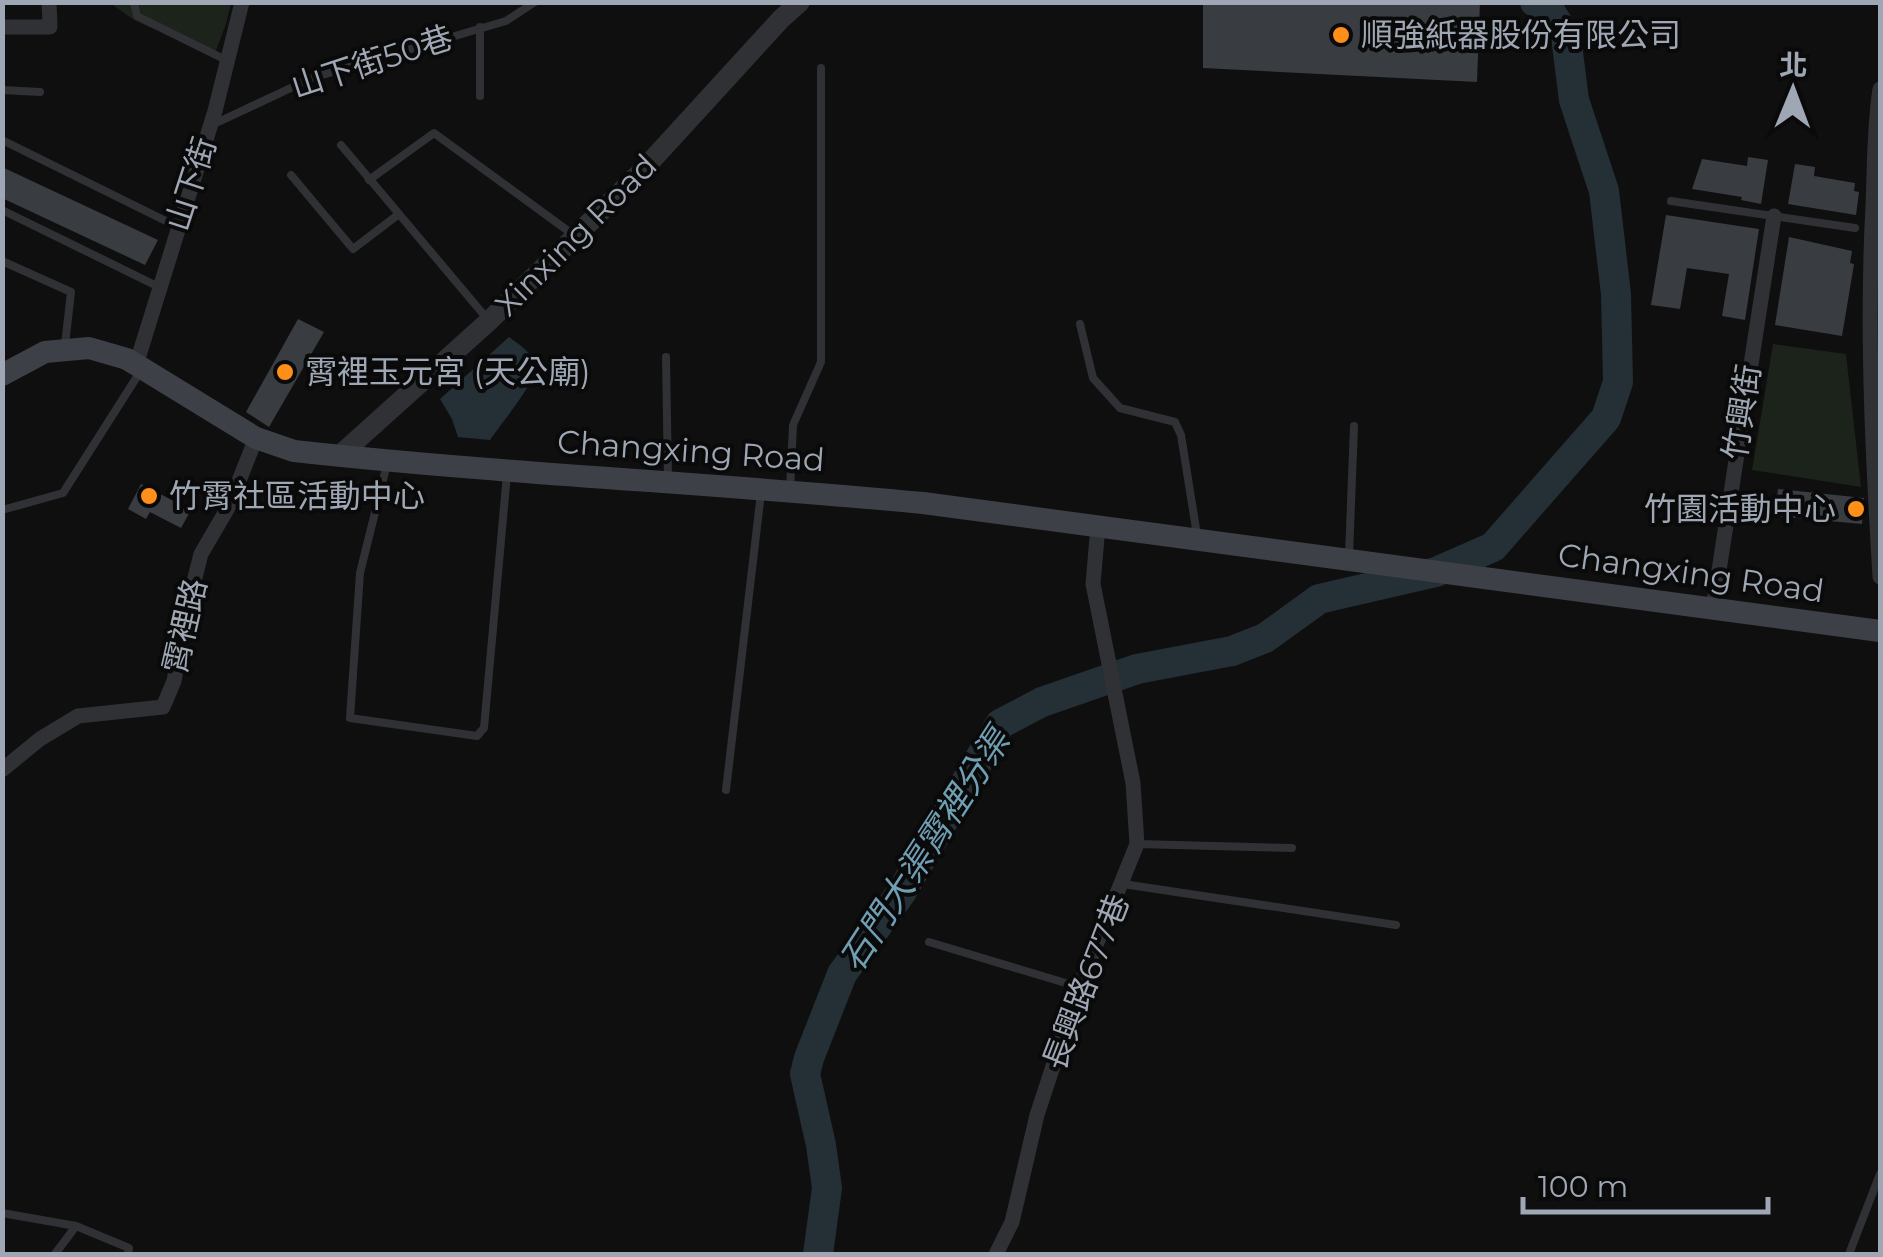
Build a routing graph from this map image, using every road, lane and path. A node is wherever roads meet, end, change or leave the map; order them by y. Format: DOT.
graph roads {
  1 [pos="49,2"];
  2 [pos="134,2"];
  3 [pos="242,2"];
  4 [pos="535,2"];
  5 [pos="800,2"];
  6 [pos="480,26"];
  7 [pos="2,27"];
  8 [pos="228,60"];
  9 [pos="821,68"];
  10 [pos="1880,89"];
  11 [pos="2,90"];
  12 [pos="40,92"];
  13 [pos="480,96"];
  14 [pos="210,126"];
  15 [pos="2,140"];
  16 [pos="342,145"];
  17 [pos="291,174"];
  18 [pos="369,180"];
  19 [pos="1671,200"];
  20 [pos="2,210"];
  21 [pos="398,214"];
  22 [pos="1774,216"];
  23 [pos="178,227"];
  24 [pos="1855,228"];
  25 [pos="575,236"];
  26 [pos="2,261"];
  27 [pos="159,287"];
  28 [pos="488,321"];
  29 [pos="1080,324"];
  30 [pos="64,350"];
  31 [pos="666,356"];
  32 [pos="139,367"];
  33 [pos="2,375"];
  34 [pos="1354,426"];
  35 [pos="256,438"];
  36 [pos="339,456"];
  37 [pos="388,460"];
  38 [pos="508,470"];
  39 [pos="668,484"];
  40 [pos="762,488"];
  41 [pos="790,490"];
  42 [pos="2,510"];
  43 [pos="1098,526"];
  44 [pos="1198,539"];
  45 [pos="1349,560"];
  46 [pos="1880,578"];
  47 [pos="1713,608"];
  48 [pos="1880,631"];
  49 [pos="2,770"];
  50 [pos="726,790"];
  51 [pos="1137,844"];
  52 [pos="1292,848"];
  53 [pos="1123,884"];
  54 [pos="1396,926"];
  55 [pos="929,942"];
  56 [pos="1078,987"];
  57 [pos="1880,1174"];
  58 [pos="1876,1197"];
  59 [pos="2,1213"];
  60 [pos="76,1226"];
  61 [pos="54,1254"];
  62 [pos="128,1254"];
  63 [pos="996,1254"];
  64 [pos="1849,1254"];
  1 -- 7 [label="street"];
  2 -- 8 [label="lane"];
  3 -- 8 [label="street, 山下街"];
  4 -- 6 [label="lane, 山下街50巷"];
  5 -- 25 [label="street, Xinxing Road"];
  6 -- 13 [label="lane"];
  6 -- 14 [label="lane, 山下街50巷"];
  8 -- 14 [label="street, 山下街"];
  9 -- 41 [label="lane"];
  10 -- 46 [label="street"];
  11 -- 12 [label="lane"];
  14 -- 23 [label="street, 山下街"];
  15 -- 23 [label="lane"];
  16 -- 18 [label="lane"];
  17 -- 21 [label="lane"];
  18 -- 21 [label="lane"];
  18 -- 25 [label="lane"];
  19 -- 22 [label="lane"];
  20 -- 27 [label="lane"];
  21 -- 28 [label="lane"];
  22 -- 24 [label="lane"];
  22 -- 47 [label="street, 竹興街"];
  23 -- 27 [label="street, 山下街"];
  25 -- 28 [label="street, Xinxing Road"];
  26 -- 30 [label="lane"];
  27 -- 32 [label="street, 山下街"];
  28 -- 36 [label="street, Xinxing Road"];
  29 -- 44 [label="lane"];
  30 -- 32 [label="main road, Changxing Road"];
  30 -- 33 [label="main road, Changxing Road"];
  31 -- 39 [label="lane"];
  32 -- 35 [label="main road, Changxing Road"];
  32 -- 42 [label="lane"];
  34 -- 45 [label="lane"];
  35 -- 36 [label="main road, Changxing Road"];
  35 -- 49 [label="street, 霄裡路"];
  36 -- 37 [label="main road, Changxing Road"];
  37 -- 38 [label="main road, Changxing Road"];
  37 -- 38 [label="lane"];
  38 -- 39 [label="main road, Changxing Road"];
  39 -- 40 [label="main road, Changxing Road"];
  40 -- 41 [label="main road, Changxing Road"];
  40 -- 50 [label="lane"];
  41 -- 43 [label="main road, Changxing Road"];
  43 -- 44 [label="main road, Changxing Road"];
  43 -- 51 [label="street, 長興路677巷"];
  44 -- 45 [label="main road, Changxing Road"];
  45 -- 47 [label="main road, Changxing Road"];
  47 -- 48 [label="main road, Changxing Road"];
  51 -- 52 [label="lane"];
  51 -- 53 [label="street, 長興路677巷"];
  53 -- 54 [label="lane"];
  53 -- 56 [label="street, 長興路677巷"];
  55 -- 56 [label="lane"];
  56 -- 63 [label="street, 長興路677巷"];
  57 -- 58 [label="lane"];
  58 -- 64 [label="lane"];
  59 -- 60 [label="lane"];
  60 -- 61 [label="lane"];
  60 -- 62 [label="lane"];
}
